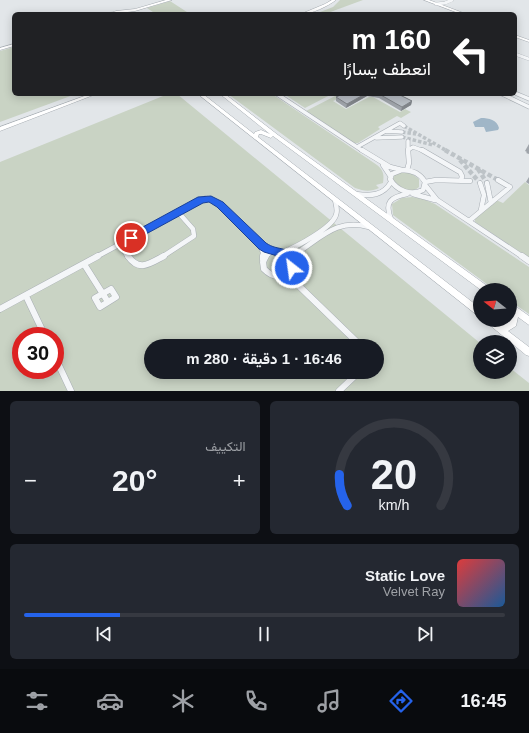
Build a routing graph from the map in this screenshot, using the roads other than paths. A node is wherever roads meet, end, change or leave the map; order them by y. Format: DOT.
graph roads {
  1 [pos="170,0"];
  2 [pos="334,0"];
  3 [pos="339,0"];
  4 [pos="420,0"];
  5 [pos="426,0"];
  6 [pos="452,0"];
  7 [pos="445,5"];
  8 [pos="135,10"];
  9 [pos="116,12"];
  10 [pos="132,12"];
  11 [pos="309,12"];
  12 [pos="316,12"];
  13 [pos="452,12"];
  14 [pos="460,12"];
  15 [pos="517,35"];
  16 [pos="529,40"];
  17 [pos="12,46"];
  18 [pos="0,49"];
  19 [pos="517,55"];
  20 [pos="529,60"];
  21 [pos="517,94"];
  22 [pos="78,96"];
  23 [pos="89,96"];
  24 [pos="203,96"];
  25 [pos="225,96"];
  26 [pos="280,96"];
  27 [pos="506,96"];
  28 [pos="529,100"];
  29 [pos="529,107"];
  30 [pos="0,125"];
  31 [pos="404,126"];
  32 [pos="0,129"];
  33 [pos="386,131"];
  34 [pos="402,132"];
  35 [pos="276,136"];
  36 [pos="255,137"];
  37 [pos="402,137"];
  38 [pos="370,140"];
  39 [pos="408,141"];
  40 [pos="357,147"];
  41 [pos="408,150"];
  42 [pos="380,162"];
  43 [pos="404,170"];
  44 [pos="391,179"];
  45 [pos="461,180"];
  46 [pos="498,180"];
  47 [pos="470,181"];
  48 [pos="480,183"];
  49 [pos="487,183"];
  50 [pos="425,184"];
  51 [pos="411,193"];
  52 [pos="356,194"];
  53 [pos="335,200"];
  54 [pos="437,200"];
  55 [pos="491,203"];
  56 [pos="178,212"];
  57 [pos="480,212"];
  58 [pos="391,221"];
  59 [pos="469,221"];
  60 [pos="371,228"];
  61 [pos="257,241"];
  62 [pos="120,244"];
  63 [pos="278,252"];
  64 [pos="263,261"];
  65 [pos="529,261"];
  66 [pos="84,264"];
  67 [pos="292,267"];
  68 [pos="276,276"];
  69 [pos="477,283"];
  70 [pos="299,286"];
  71 [pos="103,293"];
  72 [pos="26,296"];
  73 [pos="108,302"];
  74 [pos="473,308"];
  75 [pos="0,309"];
  76 [pos="517,312"];
  77 [pos="529,321"];
  78 [pos="41,327"];
  79 [pos="497,327"];
  80 [pos="354,339"];
  81 [pos="529,352"];
  82 [pos="64,376"];
  83 [pos="352,379"];
  84 [pos="71,391"];
  85 [pos="339,391"];
  1 -- 8 [label="street"];
  2 -- 11 [label="street"];
  3 -- 12 [label="street"];
  4 -- 13 [label="street"];
  5 -- 7 [label="street"];
  6 -- 7 [label="street"];
  7 -- 14 [label="street"];
  8 -- 9 [label="street"];
  8 -- 10 [label="street"];
  15 -- 16 [label="street"];
  17 -- 18 [label="street"];
  19 -- 20 [label="street"];
  21 -- 28 [label="street"];
  22 -- 30 [label="street"];
  23 -- 32 [label="street"];
  24 -- 36 [label="street"];
  25 -- 35 [label="street"];
  26 -- 40 [label="street"];
  27 -- 29 [label="street"];
  31 -- 33 [label="street"];
  33 -- 34 [label="street"];
  33 -- 38 [label="street"];
  35 -- 36 [label="street"];
  35 -- 52 [label="street"];
  36 -- 53 [label="street"];
  37 -- 38 [label="street"];
  38 -- 40 [label="street"];
  39 -- 41 [label="street"];
  40 -- 42 [label="street"];
  41 -- 43 [label="street"];
  41 -- 45 [label="street"];
  42 -- 43 [label="street"];
  42 -- 44 [label="street"];
  43 -- 44 [label="street"];
  43 -- 50 [label="street"];
  44 -- 51 [label="street"];
  44 -- 52 [label="street"];
  45 -- 47 [label="street"];
  45 -- 50 [label="street"];
  46 -- 55 [label="street"];
  48 -- 57 [label="street"];
  49 -- 55 [label="street"];
  50 -- 51 [label="street"];
  50 -- 54 [label="street"];
  51 -- 54 [label="street"];
  51 -- 58 [label="street"];
  52 -- 58 [label="street"];
  53 -- 60 [label="street"];
  53 -- 63 [label="street"];
  54 -- 59 [label="street"];
  55 -- 57 [label="street"];
  56 -- 61 [label="street"];
  56 -- 62 [label="street"];
  56 -- 62 [label="street"];
  57 -- 59 [label="street"];
  58 -- 69 [label="street"];
  59 -- 65 [label="street"];
  60 -- 67 [label="street"];
  60 -- 74 [label="street"];
  61 -- 63 [label="street"];
  61 -- 64 [label="street"];
  62 -- 66 [label="street"];
  63 -- 64 [label="street"];
  63 -- 67 [label="street"];
  64 -- 68 [label="street"];
  66 -- 71 [label="street"];
  66 -- 72 [label="street"];
  67 -- 68 [label="street"];
  67 -- 70 [label="street"];
  68 -- 70 [label="street"];
  70 -- 80 [label="street"];
  71 -- 73 [label="street"];
  71 -- 73 [label="street"];
  71 -- 73 [label="street"];
  72 -- 75 [label="street"];
  72 -- 78 [label="street"];
  76 -- 77 [label="street"];
  79 -- 81 [label="street"];
  82 -- 84 [label="street"];
  83 -- 85 [label="street"];
}
